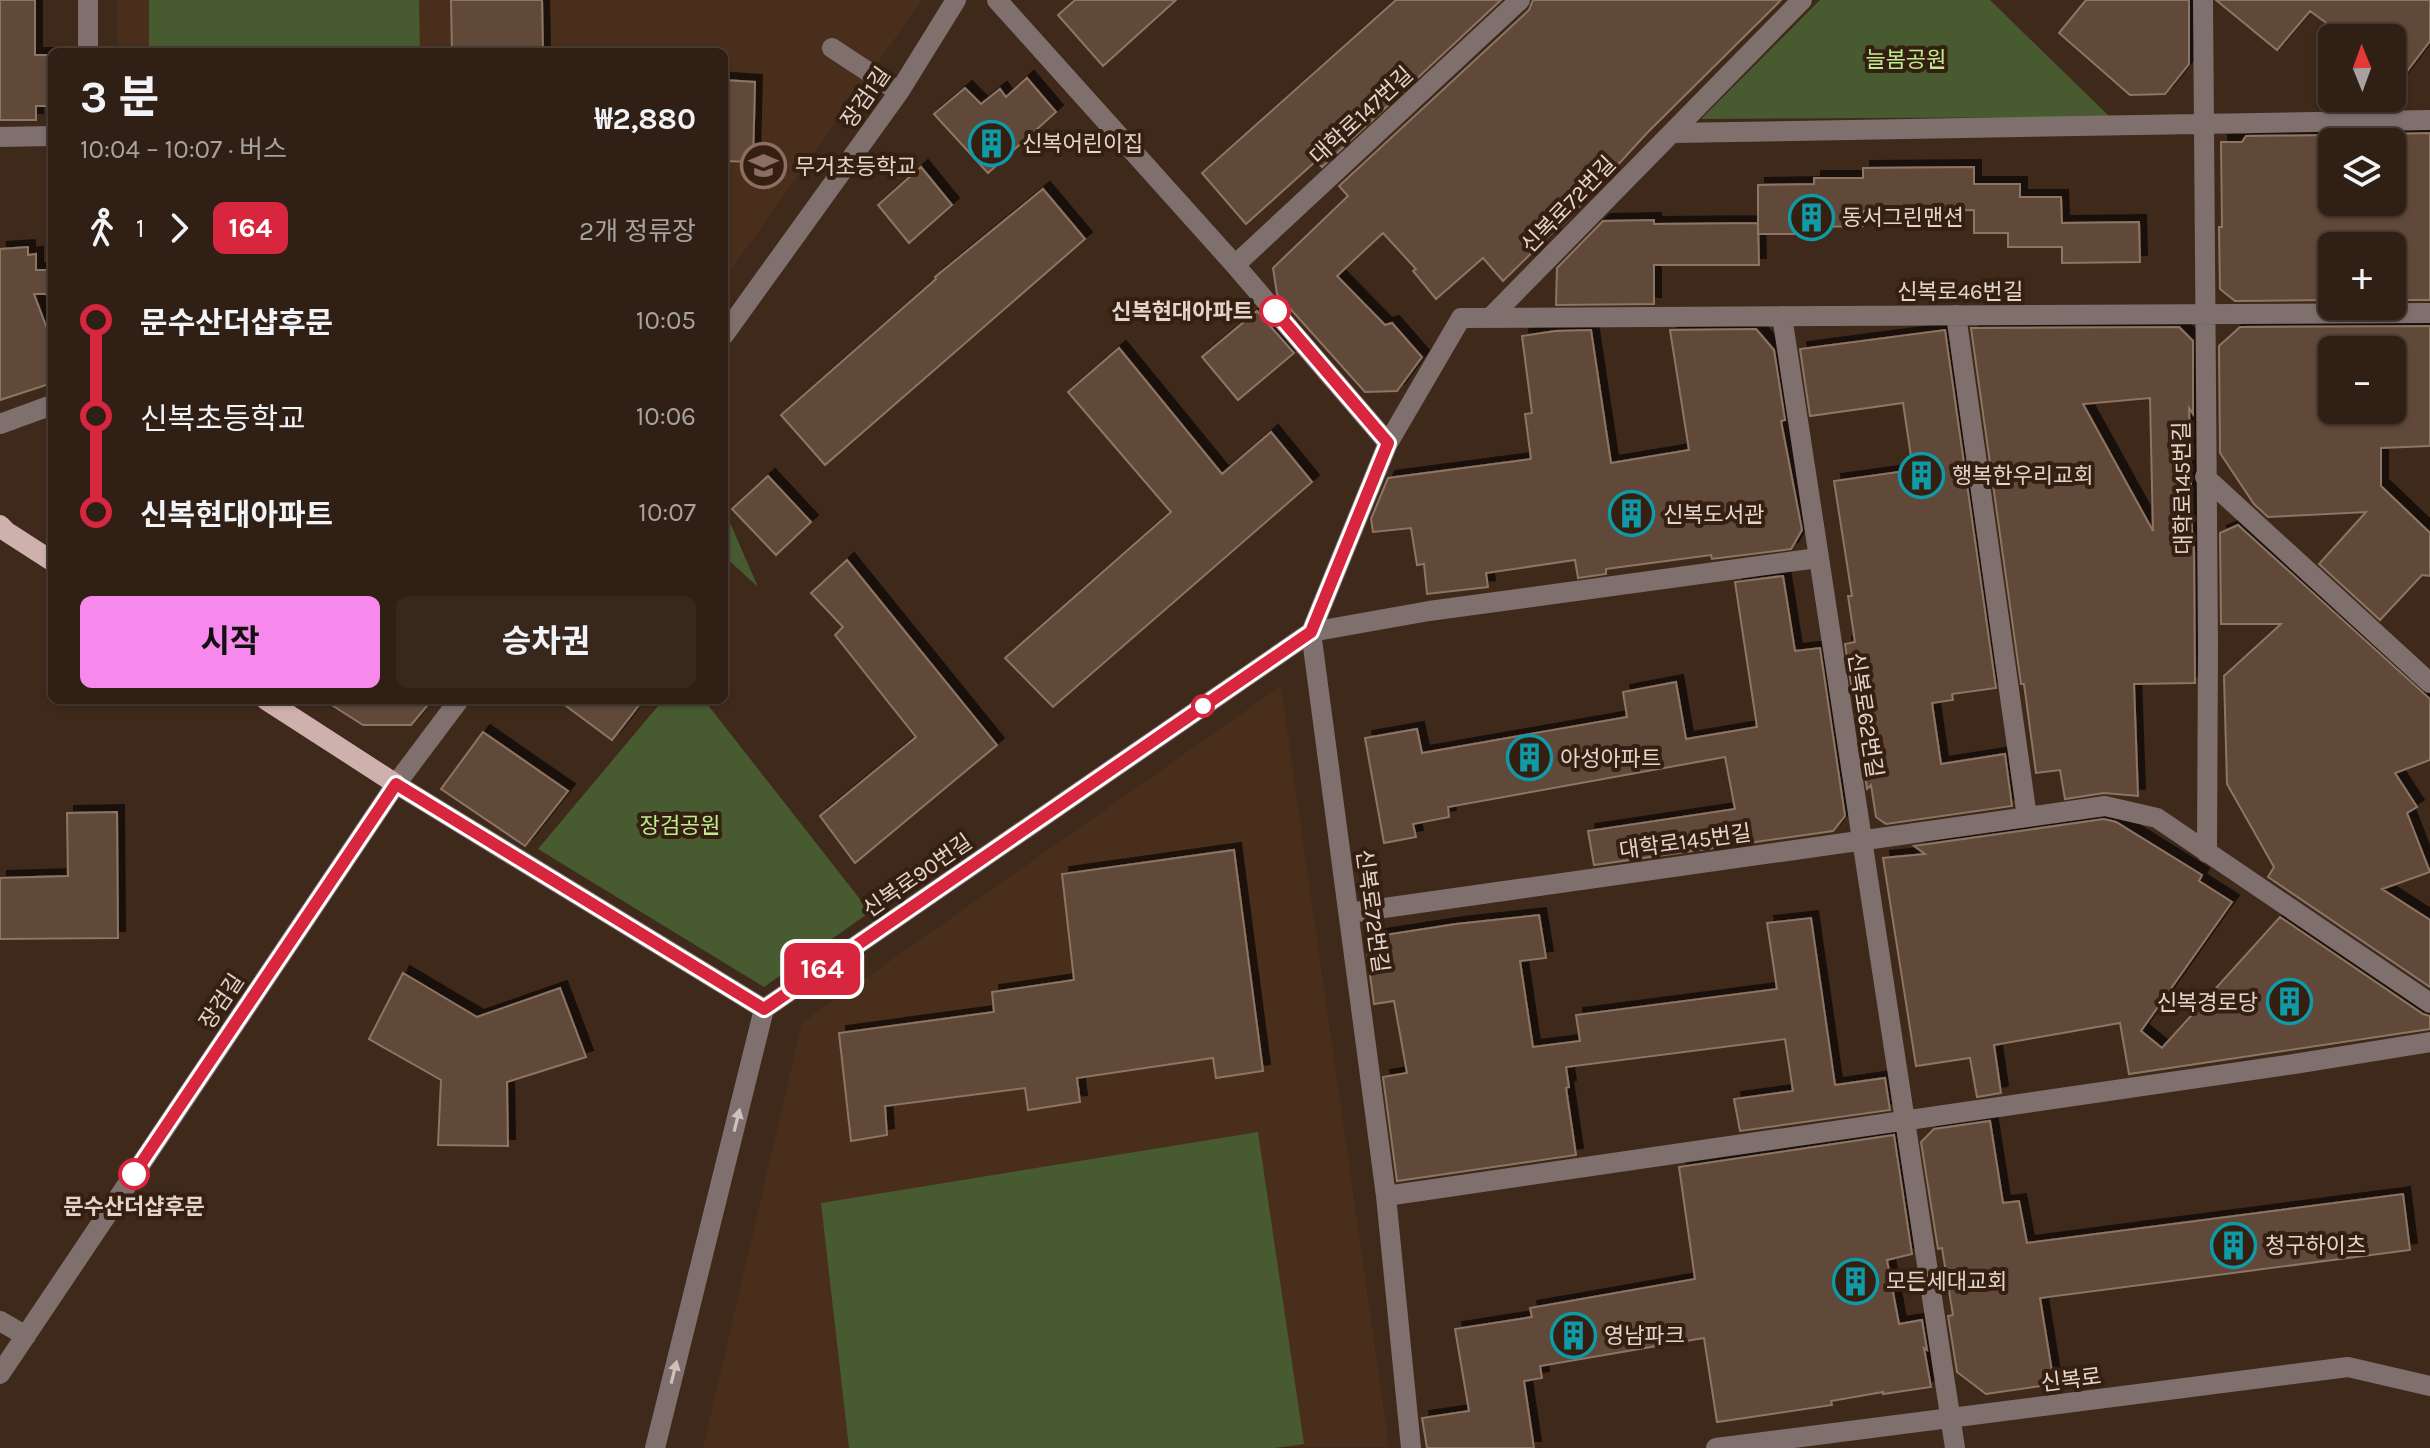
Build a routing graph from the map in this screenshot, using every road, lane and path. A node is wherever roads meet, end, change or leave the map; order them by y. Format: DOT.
graph roads {
  1 [pos="88,0"];
  2 [pos="956,0"];
  3 [pos="997,0"];
  4 [pos="1520,0"];
  5 [pos="1802,0"];
  6 [pos="2203,0"];
  7 [pos="88,48"];
  8 [pos="832,48"];
  9 [pos="899,92"];
  10 [pos="2430,120"];
  11 [pos="2203,124"];
  12 [pos="1672,133"];
  13 [pos="48,136"];
  14 [pos="0,137"];
  15 [pos="1235,265"];
  16 [pos="2430,313"];
  17 [pos="2204,314"];
  18 [pos="1956,315"];
  19 [pos="1782,316"];
  20 [pos="1490,318"];
  21 [pos="728,329"];
  22 [pos="48,406"];
  23 [pos="0,424"];
  24 [pos="1388,443"];
  25 [pos="2205,477"];
  26 [pos="0,525"];
  27 [pos="48,558"];
  28 [pos="1818,558"];
  29 [pos="1311,632"];
  30 [pos="2430,683"];
  31 [pos="272,704"];
  32 [pos="456,704"];
  33 [pos="396,784"];
  34 [pos="2027,817"];
  35 [pos="1861,840"];
  36 [pos="2207,853"];
  37 [pos="1349,913"];
  38 [pos="2430,1003"];
  39 [pos="764,1009"];
  40 [pos="2430,1042"];
  41 [pos="1905,1121"];
  42 [pos="1386,1196"];
  43 [pos="0,1321"];
  44 [pos="26,1336"];
  45 [pos="0,1374"];
  46 [pos="2430,1386"];
  47 [pos="1950,1418"];
  48 [pos="655,1448"];
  49 [pos="1411,1448"];
  50 [pos="1716,1448"];
  51 [pos="1955,1448"];
  1 -- 7 [label="street"];
  2 -- 9 [label="street, 장검1길"];
  3 -- 15 [label="street"];
  4 -- 15 [label="street, 대학로147번길"];
  5 -- 12 [label="street, 신복로72번길"];
  6 -- 11 [label="street, 대학로145번길"];
  8 -- 9 [label="street"];
  9 -- 21 [label="street, 장검1길"];
  10 -- 11 [label="street"];
  11 -- 12 [label="street"];
  11 -- 17 [label="street, 대학로145번길"];
  12 -- 20 [label="street, 신복로72번길"];
  13 -- 14 [label="street"];
  15 -- 24 [label="street"];
  16 -- 17 [label="street, 신복로46번길"];
  17 -- 18 [label="street, 신복로46번길"];
  17 -- 25 [label="street, 대학로145번길"];
  18 -- 19 [label="street, 신복로46번길"];
  18 -- 34 [label="street"];
  19 -- 20 [label="street, 신복로46번길"];
  19 -- 28 [label="street, 신복로62번길"];
  20 -- 24 [label="street, 신복로72번길"];
  22 -- 23 [label="street"];
  24 -- 29 [label="street, 신복로72번길"];
  25 -- 30 [label="street"];
  25 -- 36 [label="street, 대학로145번길"];
  26 -- 27 [label="main road"];
  28 -- 29 [label="street"];
  28 -- 35 [label="street, 신복로62번길"];
  29 -- 37 [label="street, 신복로72번길"];
  29 -- 39 [label="street, 신복로90번길"];
  31 -- 33 [label="main road"];
  32 -- 33 [label="street"];
  33 -- 39 [label="street"];
  33 -- 44 [label="street, 장검길"];
  34 -- 35 [label="street, 대학로145번길"];
  34 -- 36 [label="street, 대학로145번길"];
  35 -- 37 [label="street, 대학로145번길"];
  35 -- 41 [label="street, 신복로62번길"];
  36 -- 38 [label="street, 대학로145번길"];
  37 -- 42 [label="street, 신복로72번길"];
  48 -- 39 [label="street, one-way"];
  40 -- 41 [label="street"];
  41 -- 42 [label="street"];
  41 -- 47 [label="street, 신복로62번길"];
  42 -- 49 [label="street, 신복로72번길"];
  43 -- 44 [label="street"];
  44 -- 45 [label="street, 장검길"];
  46 -- 47 [label="street, 신복로"];
  47 -- 50 [label="street, 신복로"];
  47 -- 51 [label="street, 신복로62번길"];
}
